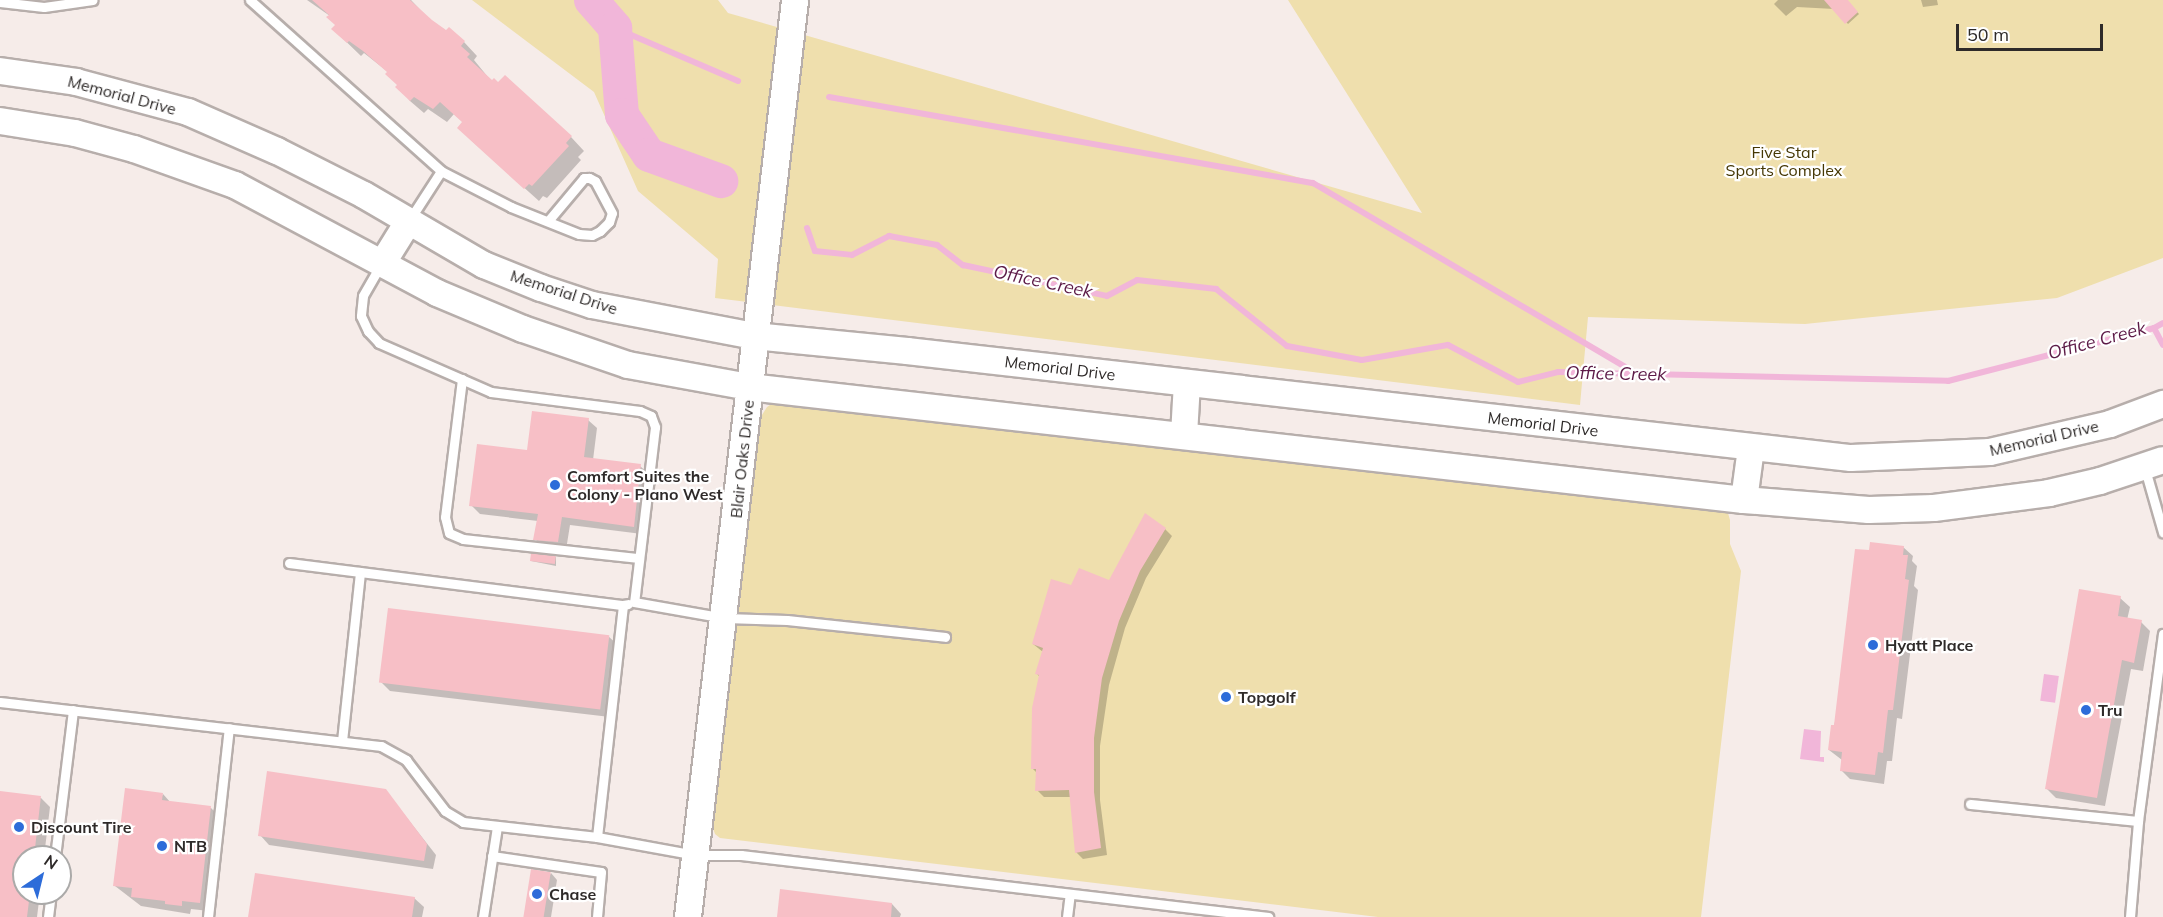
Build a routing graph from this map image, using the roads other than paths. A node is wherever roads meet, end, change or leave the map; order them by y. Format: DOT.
graph roads {
  1 [pos="93,0"];
  2 [pos="250,0"];
  3 [pos="795,0"];
  4 [pos="0,2"];
  5 [pos="0,71"];
  6 [pos="0,121"];
  7 [pos="441,171"];
  8 [pos="548,221"];
  9 [pos="408,222"];
  10 [pos="382,264"];
  11 [pos="754,336"];
  12 [pos="462,380"];
  13 [pos="1187,383"];
  14 [pos="749,387"];
  15 [pos="2163,404"];
  16 [pos="1184,435"];
  17 [pos="1751,448"];
  18 [pos="2154,464"];
  19 [pos="1744,500"];
  20 [pos="2163,532"];
  21 [pos="639,558"];
  22 [pos="289,563"];
  23 [pos="360,572"];
  24 [pos="634,602"];
  25 [pos="623,605"];
  26 [pos="725,618"];
  27 [pos="2163,634"];
  28 [pos="945,637"];
  29 [pos="0,702"];
  30 [pos="73,710"];
  31 [pos="229,728"];
  32 [pos="342,741"];
  33 [pos="1970,804"];
  34 [pos="2138,821"];
  35 [pos="497,826"];
  36 [pos="597,837"];
  37 [pos="56,845"];
  38 [pos="696,855"];
  39 [pos="492,856"];
  40 [pos="1070,894"];
  41 [pos="208,917"];
  42 [pos="483,917"];
  43 [pos="597,917"];
  44 [pos="688,917"];
  45 [pos="1067,917"];
  46 [pos="1268,917"];
  47 [pos="2130,917"];
  1 -- 4 [label="lane"];
  2 -- 7 [label="lane"];
  3 -- 11 [label="street, Blair Oaks Drive"];
  5 -- 9 [label="street, Memorial Drive"];
  6 -- 10 [label="street"];
  7 -- 8 [label="lane"];
  7 -- 9 [label="lane"];
  8 -- 8 [label="lane"];
  9 -- 10 [label="street"];
  9 -- 11 [label="street, Memorial Drive"];
  10 -- 12 [label="lane"];
  10 -- 14 [label="street"];
  11 -- 13 [label="street, Memorial Drive"];
  11 -- 14 [label="street, Blair Oaks Drive"];
  12 -- 21 [label="lane"];
  12 -- 21 [label="lane"];
  13 -- 16 [label="street"];
  13 -- 17 [label="street, Memorial Drive"];
  14 -- 16 [label="street"];
  14 -- 26 [label="street, Blair Oaks Drive"];
  15 -- 17 [label="street, Memorial Drive"];
  16 -- 19 [label="street"];
  17 -- 19 [label="street"];
  18 -- 19 [label="street"];
  18 -- 20 [label="lane"];
  21 -- 24 [label="lane"];
  22 -- 23 [label="lane"];
  23 -- 25 [label="lane"];
  23 -- 32 [label="lane"];
  24 -- 25 [label="lane"];
  24 -- 26 [label="lane"];
  25 -- 36 [label="lane"];
  26 -- 28 [label="lane"];
  26 -- 38 [label="street, Blair Oaks Drive"];
  27 -- 34 [label="lane"];
  29 -- 30 [label="lane"];
  30 -- 31 [label="lane"];
  30 -- 37 [label="lane"];
  31 -- 32 [label="lane"];
  31 -- 41 [label="lane"];
  32 -- 35 [label="lane"];
  33 -- 34 [label="lane"];
  34 -- 47 [label="lane"];
  35 -- 36 [label="lane"];
  35 -- 39 [label="lane"];
  36 -- 38 [label="lane"];
  38 -- 40 [label="lane"];
  38 -- 44 [label="street, Blair Oaks Drive"];
  39 -- 42 [label="lane"];
  39 -- 43 [label="lane"];
  40 -- 45 [label="lane"];
  40 -- 46 [label="lane"];
}
